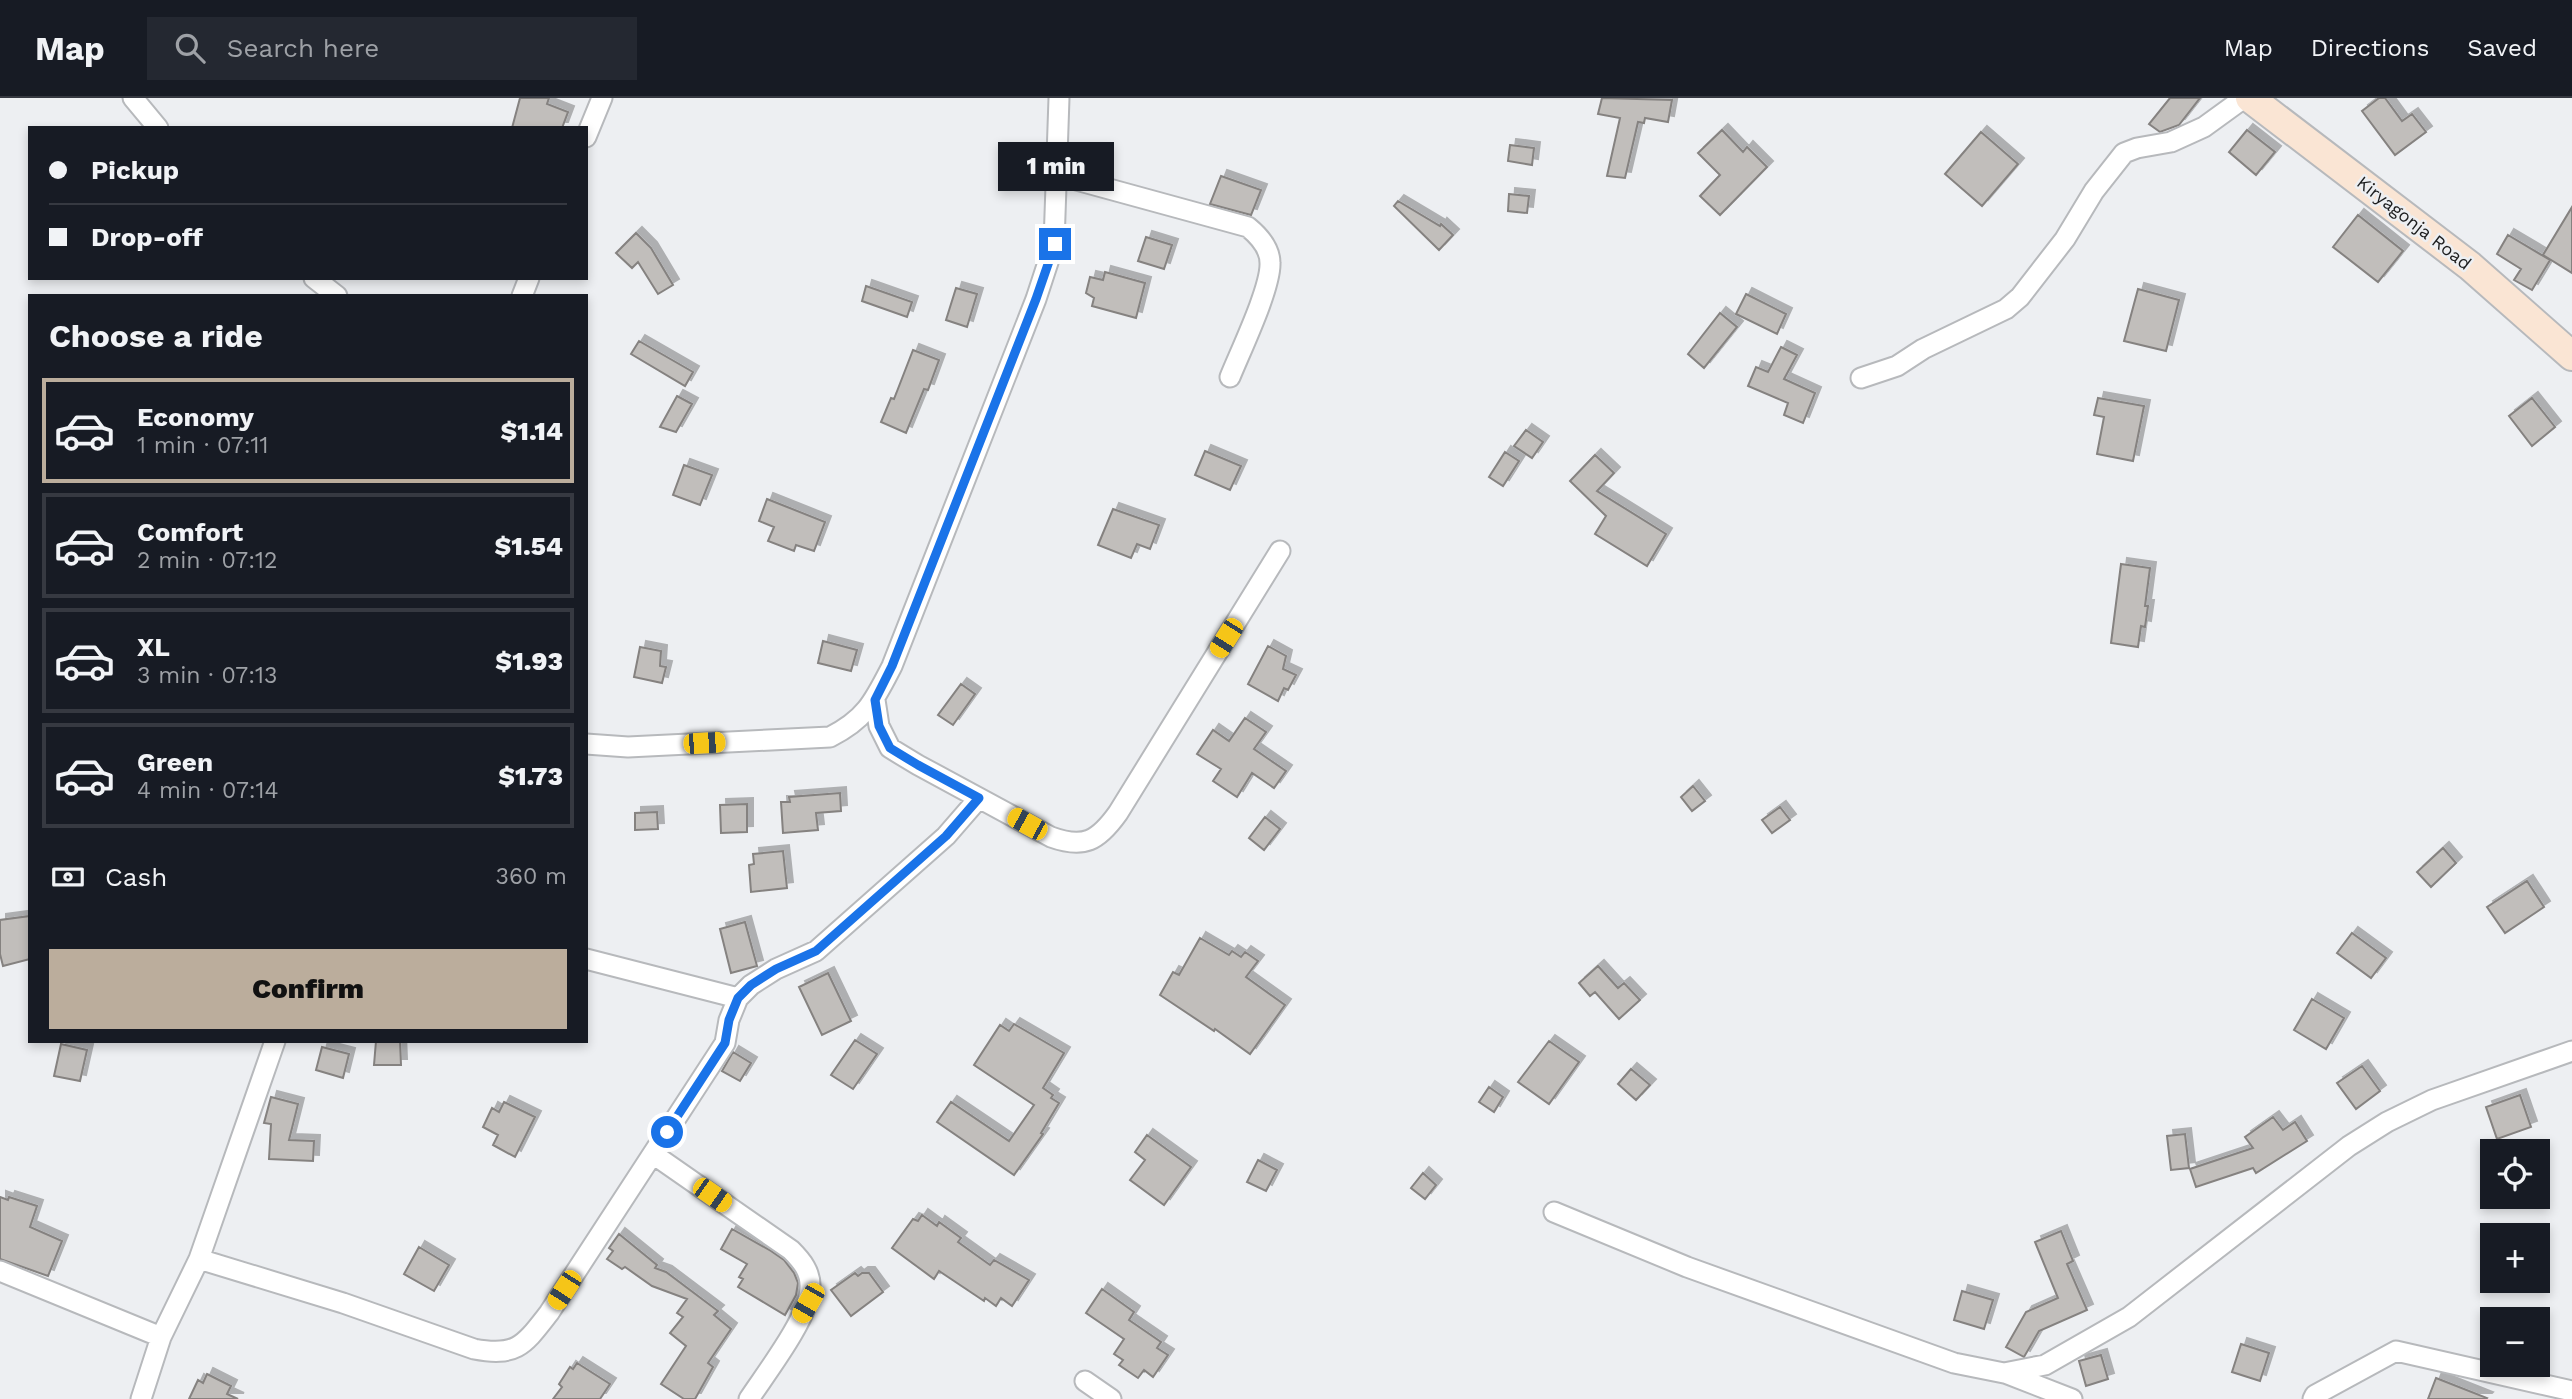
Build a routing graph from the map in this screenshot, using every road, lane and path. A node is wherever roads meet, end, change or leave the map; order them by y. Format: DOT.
graph roads {
  1 [pos="133,98"];
  2 [pos="602,98"];
  3 [pos="1059,98"];
  4 [pos="2244,98"];
  5 [pos="2249,98"];
  6 [pos="156,126"];
  7 [pos="588,132"];
  8 [pos="1058,175"];
  9 [pos="317,280"];
  10 [pos="334,294"];
  11 [pos="2572,356"];
  12 [pos="1230,377"];
  13 [pos="1861,378"];
  14 [pos="1280,551"];
  15 [pos="875,700"];
  16 [pos="588,744"];
  17 [pos="979,798"];
  18 [pos="588,960"];
  19 [pos="738,998"];
  20 [pos="274,1043"];
  21 [pos="2572,1051"];
  22 [pos="653,1154"];
  23 [pos="1554,1212"];
  24 [pos="199,1259"];
  25 [pos="0,1271"];
  26 [pos="161,1337"];
  27 [pos="2004,1373"];
  28 [pos="1085,1381"];
  29 [pos="2572,1391"];
  30 [pos="141,1399"];
  31 [pos="749,1399"];
  32 [pos="1111,1399"];
  33 [pos="2072,1399"];
  34 [pos="2313,1399"];
  1 -- 6 [label="street"];
  2 -- 7 [label="street"];
  3 -- 8 [label="street"];
  4 -- 13 [label="street"];
  5 -- 11 [label="street, Kiryagonja Road"];
  8 -- 12 [label="street"];
  8 -- 15 [label="street"];
  9 -- 10 [label="street"];
  14 -- 17 [label="street"];
  15 -- 16 [label="street"];
  15 -- 17 [label="street"];
  17 -- 19 [label="street"];
  18 -- 19 [label="street"];
  19 -- 22 [label="street"];
  20 -- 24 [label="street"];
  21 -- 27 [label="street"];
  22 -- 24 [label="street"];
  22 -- 31 [label="street"];
  23 -- 27 [label="street"];
  24 -- 26 [label="street"];
  25 -- 26 [label="street"];
  26 -- 30 [label="street"];
  27 -- 33 [label="street"];
  28 -- 32 [label="street"];
  29 -- 34 [label="street"];
}
